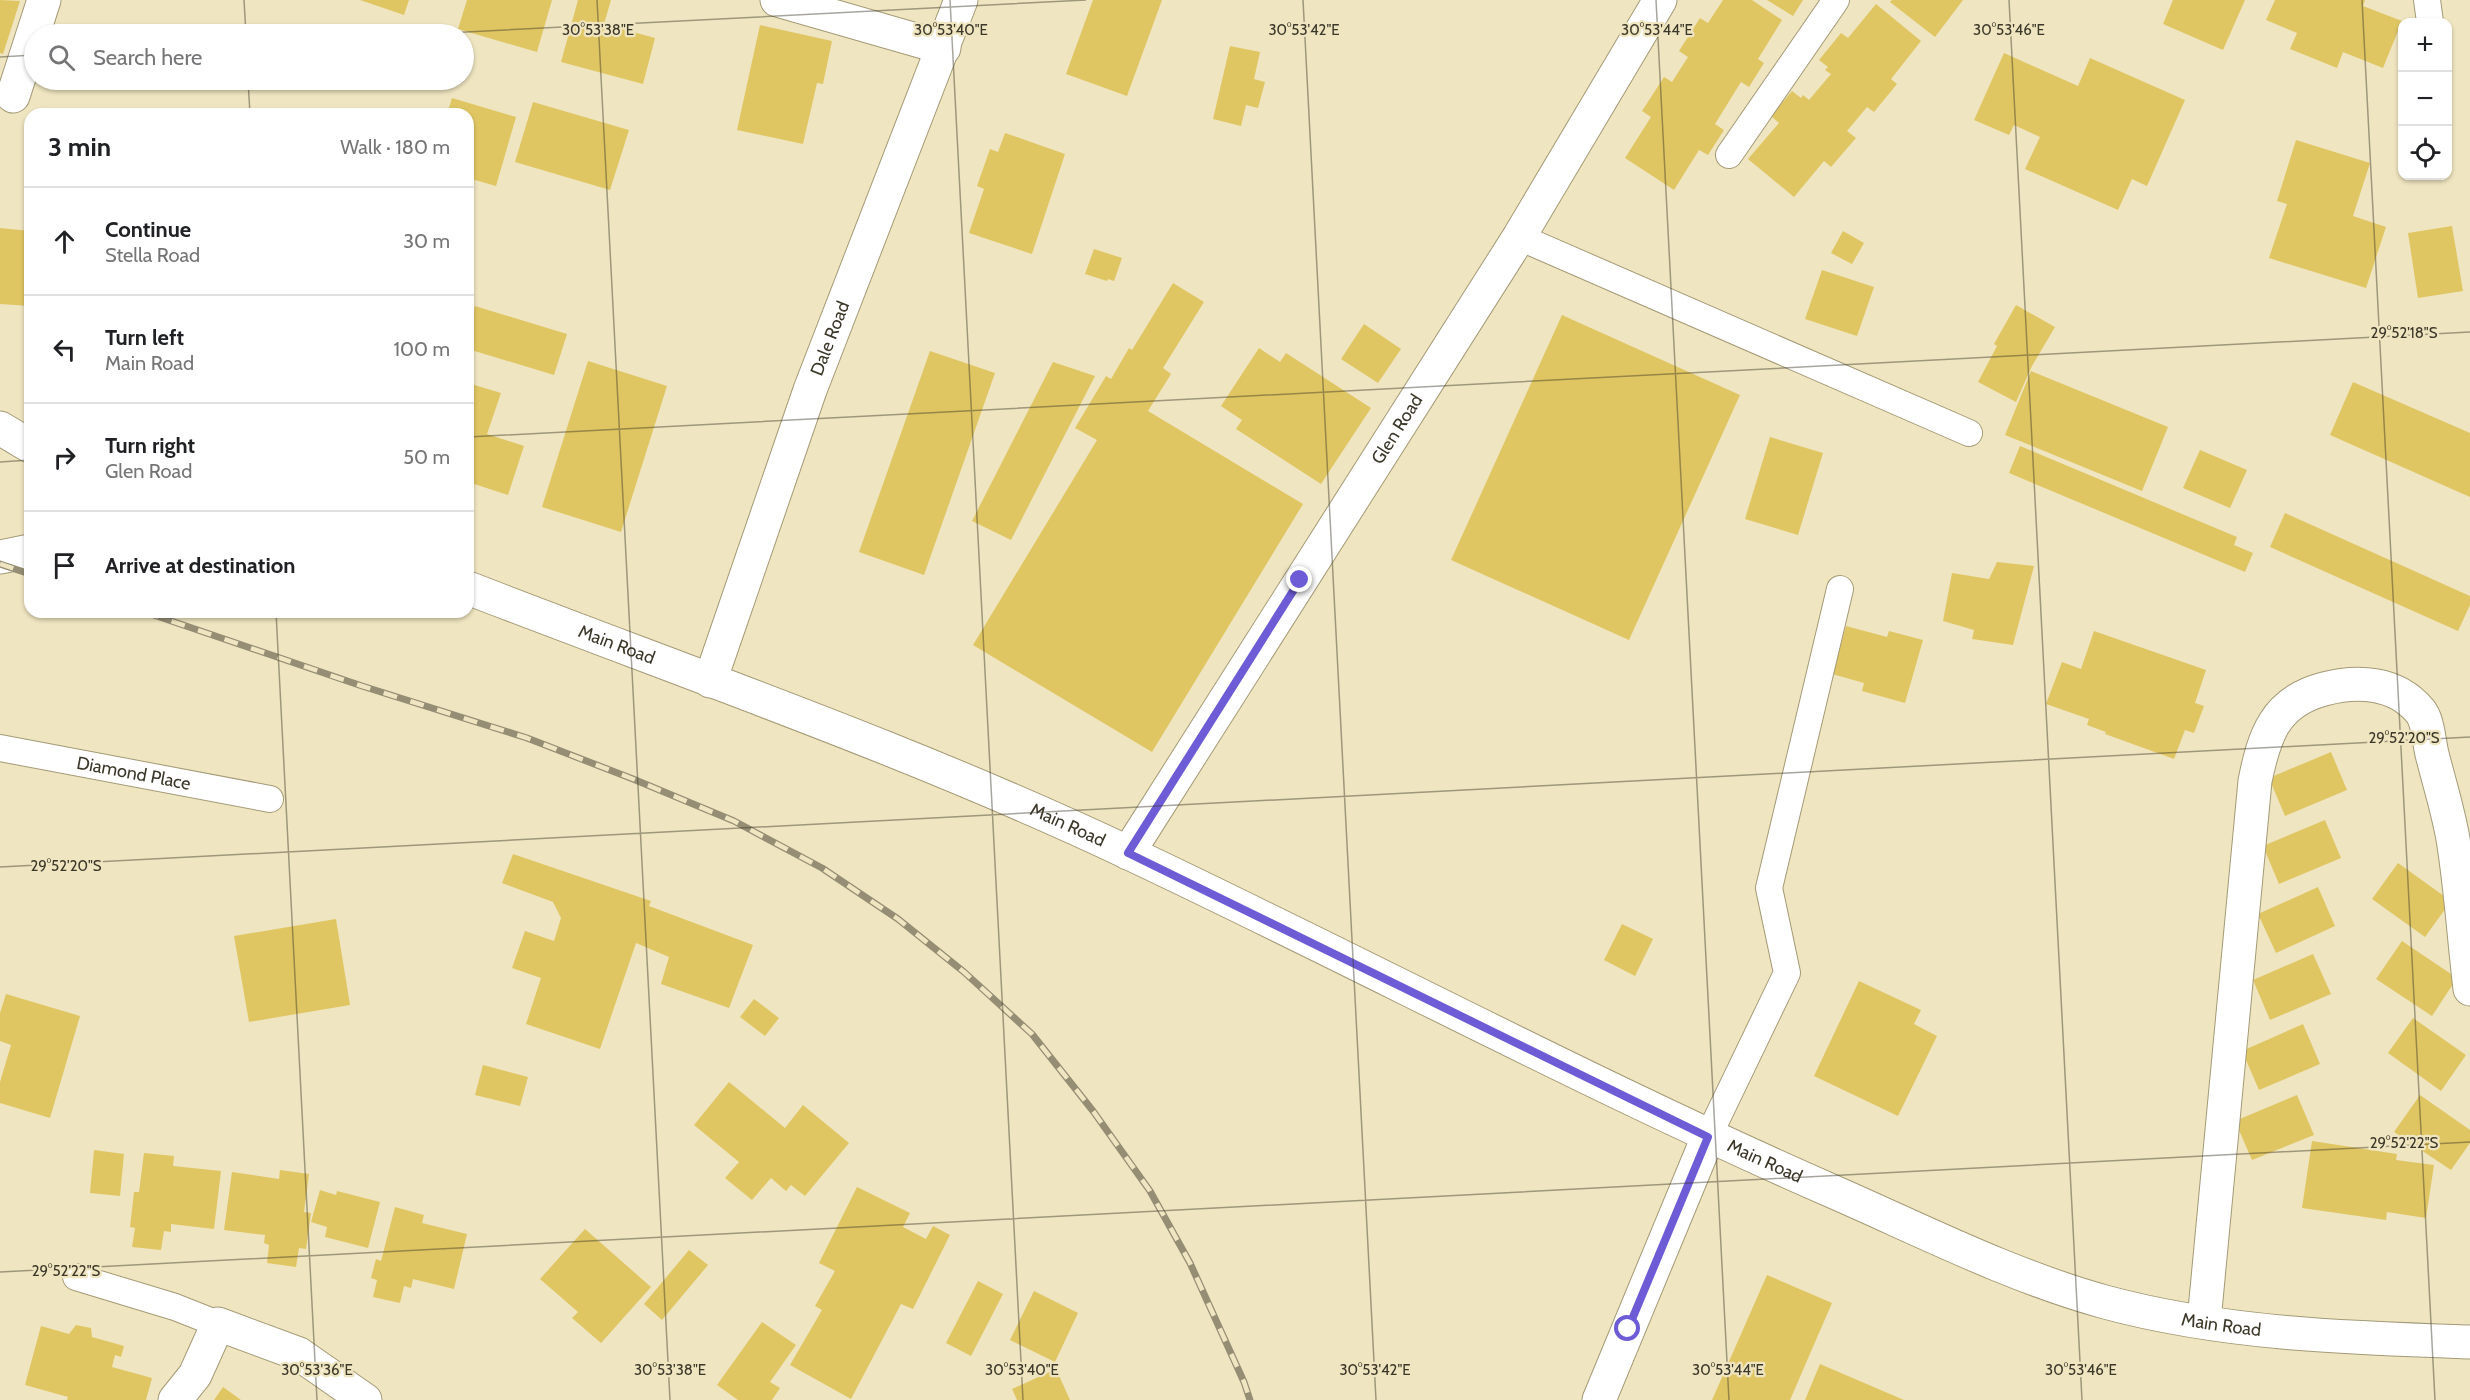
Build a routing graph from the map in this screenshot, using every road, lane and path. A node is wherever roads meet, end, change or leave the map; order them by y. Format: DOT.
graph roads {
  1 [pos="44,0"];
  2 [pos="777,0"];
  3 [pos="961,0"];
  4 [pos="1659,0"];
  5 [pos="1836,0"];
  6 [pos="2427,0"];
  7 [pos="2429,18"];
  8 [pos="36,24"];
  9 [pos="944,48"];
  10 [pos="24,62"];
  11 [pos="13,96"];
  12 [pos="1729,155"];
  13 [pos="1519,237"];
  14 [pos="1969,433"];
  15 [pos="24,552"];
  16 [pos="0,557"];
  17 [pos="1840,589"];
  18 [pos="474,590"];
  19 [pos="710,681"];
  20 [pos="0,748"];
  21 [pos="270,799"];
  22 [pos="1128,853"];
  23 [pos="2470,989"];
  24 [pos="1708,1137"];
  25 [pos="76,1277"];
  26 [pos="2204,1321"];
  27 [pos="218,1324"];
  28 [pos="2470,1342"];
  29 [pos="175,1400"];
  30 [pos="365,1400"];
  31 [pos="1599,1400"];
  1 -- 8 [label="street"];
  2 -- 9 [label="street"];
  3 -- 9 [label="street, Dale Road"];
  4 -- 13 [label="street, Glen Road"];
  5 -- 12 [label="lane"];
  6 -- 7 [label="lane"];
  9 -- 19 [label="street, Dale Road"];
  10 -- 11 [label="street"];
  13 -- 14 [label="lane"];
  13 -- 22 [label="street, Glen Road"];
  15 -- 16 [label="street"];
  17 -- 24 [label="lane"];
  18 -- 19 [label="street, Main Road"];
  19 -- 22 [label="street, Main Road"];
  20 -- 21 [label="lane, Diamond Place"];
  22 -- 24 [label="street, Main Road"];
  23 -- 26 [label="street"];
  24 -- 26 [label="street, Main Road"];
  24 -- 31 [label="street"];
  25 -- 27 [label="lane"];
  26 -- 28 [label="street, Main Road"];
  27 -- 29 [label="street"];
  27 -- 30 [label="street"];
}
